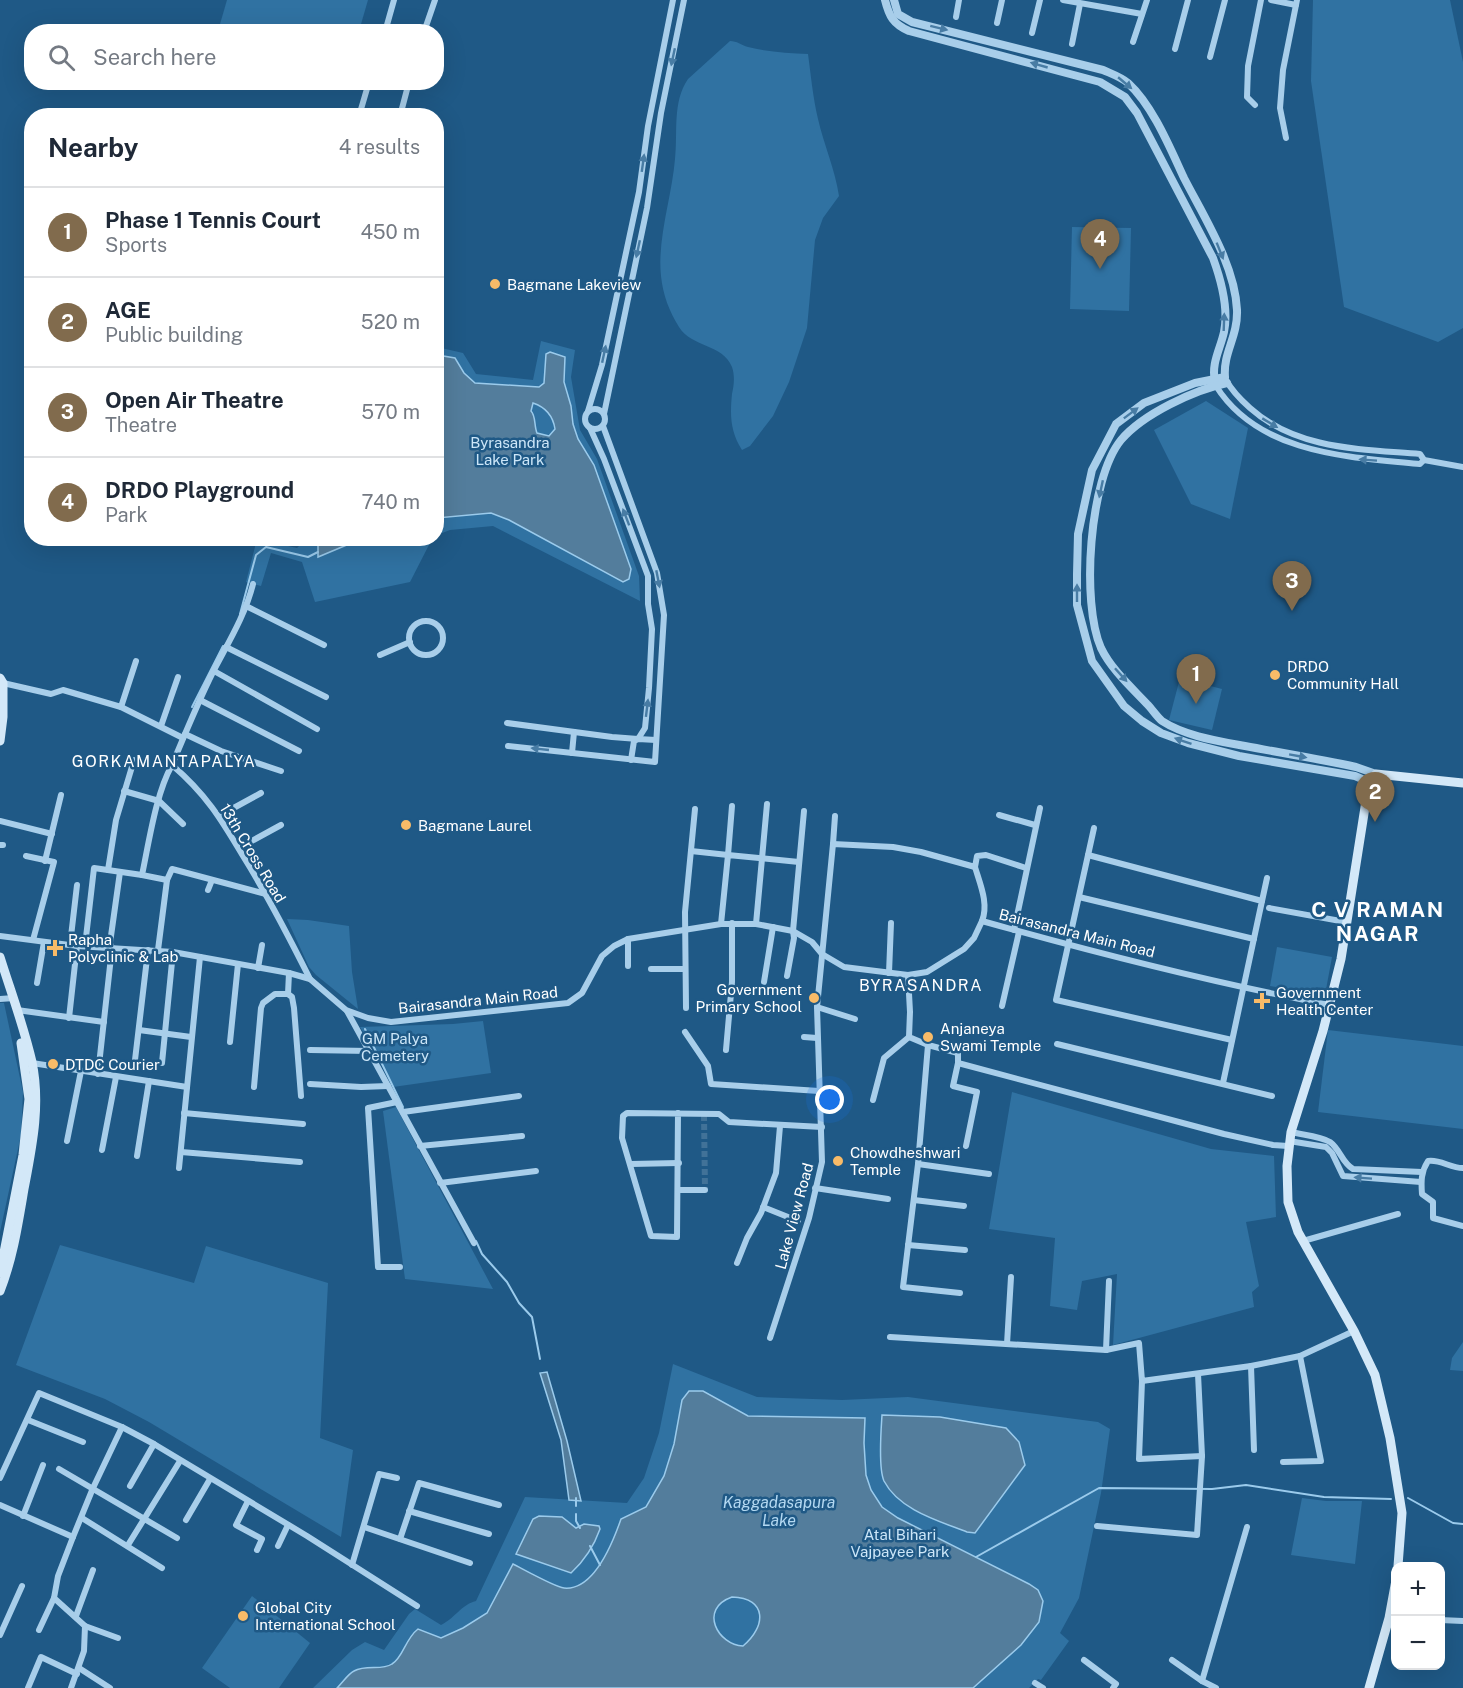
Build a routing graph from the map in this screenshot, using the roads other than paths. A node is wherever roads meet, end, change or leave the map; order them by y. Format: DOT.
graph roads {
  1 [pos="394,0"];
  2 [pos="435,0"];
  3 [pos="673,0"];
  4 [pos="684,0"];
  5 [pos="885,0"];
  6 [pos="894,0"];
  7 [pos="959,0"];
  8 [pos="1002,0"];
  9 [pos="1040,0"];
  10 [pos="1063,0"];
  11 [pos="1148,0"];
  12 [pos="1188,0"];
  13 [pos="1225,0"];
  14 [pos="1261,0"];
  15 [pos="1271,0"];
  16 [pos="1297,2"];
  17 [pos="1080,4"];
  18 [pos="1142,14"];
  19 [pos="956,17"];
  20 [pos="997,23"];
  21 [pos="387,24"];
  22 [pos="427,24"];
  23 [pos="1032,33"];
  24 [pos="1133,42"];
  25 [pos="1072,44"];
  26 [pos="1175,49"];
  27 [pos="1210,57"];
  28 [pos="367,90"];
  29 [pos="407,90"];
  30 [pos="1255,105"];
  31 [pos="361,108"];
  32 [pos="402,108"];
  33 [pos="1286,138"];
  34 [pos="1226,380"];
  35 [pos="1215,382"];
  36 [pos="588,411"];
  37 [pos="604,414"];
  38 [pos="603,426"];
  39 [pos="590,428"];
  40 [pos="1386,451"];
  41 [pos="1424,460"];
  42 [pos="1386,461"];
  43 [pos="1463,466"];
  44 [pos="253,584"];
  45 [pos="246,606"];
  46 [pos="410,642"];
  47 [pos="324,645"];
  48 [pos="226,647"];
  49 [pos="380,655"];
  50 [pos="136,661"];
  51 [pos="214,671"];
  52 [pos="178,676"];
  53 [pos="1,680"];
  54 [pos="326,697"];
  55 [pos="2,698"];
  56 [pos="200,699"];
  57 [pos="122,707"];
  58 [pos="507,723"];
  59 [pos="161,726"];
  60 [pos="317,729"];
  61 [pos="574,732"];
  62 [pos="184,736"];
  63 [pos="638,738"];
  64 [pos="656,740"];
  65 [pos="0,741"];
  66 [pos="1241,745"];
  67 [pos="508,746"];
  68 [pos="299,752"];
  69 [pos="572,753"];
  70 [pos="1239,756"];
  71 [pos="134,760"];
  72 [pos="631,760"];
  73 [pos="172,765"];
  74 [pos="281,771"];
  75 [pos="1376,774"];
  76 [pos="1369,782"];
  77 [pos="1463,783"];
  78 [pos="124,791"];
  79 [pos="261,794"];
  80 [pos="61,795"];
  81 [pos="159,801"];
  82 [pos="767,804"];
  83 [pos="732,806"];
  84 [pos="1040,808"];
  85 [pos="695,809"];
  86 [pos="804,811"];
  87 [pos="999,815"];
  88 [pos="219,816"];
  89 [pos="835,816"];
  90 [pos="0,821"];
  91 [pos="183,824"];
  92 [pos="281,825"];
  93 [pos="1035,825"];
  94 [pos="1094,828"];
  95 [pos="52,834"];
  96 [pos="833,844"];
  97 [pos="238,848"];
  98 [pos="691,851"];
  99 [pos="728,855"];
  100 [pos="1088,855"];
  101 [pos="26,856"];
  102 [pos="762,858"];
  103 [pos="45,861"];
  104 [pos="799,862"];
  105 [pos="975,867"];
  106 [pos="1026,868"];
  107 [pos="108,870"];
  108 [pos="120,872"];
  109 [pos="142,875"];
  110 [pos="1267,878"];
  111 [pos="167,880"];
  112 [pos="212,880"];
  113 [pos="77,885"];
  114 [pos="208,890"];
  115 [pos="266,894"];
  116 [pos="1079,897"];
  117 [pos="1262,901"];
  118 [pos="1269,908"];
  119 [pos="982,921"];
  120 [pos="1346,922"];
  121 [pos="732,923"];
  122 [pos="891,923"];
  123 [pos="721,924"];
  124 [pos="756,924"];
  125 [pos="772,927"];
  126 [pos="685,929"];
  127 [pos="793,931"];
  128 [pos="1017,931"];
  129 [pos="0,936"];
  130 [pos="628,939"];
  131 [pos="1254,939"];
  132 [pos="33,940"];
  133 [pos="44,942"];
  134 [pos="262,945"];
  135 [pos="1069,945"];
  136 [pos="77,946"];
  137 [pos="112,948"];
  138 [pos="148,950"];
  139 [pos="158,950"];
  140 [pos="173,952"];
  141 [pos="822,954"];
  142 [pos="0,957"];
  143 [pos="200,957"];
  144 [pos="238,964"];
  145 [pos="628,966"];
  146 [pos="258,968"];
  147 [pos="651,969"];
  148 [pos="685,969"];
  149 [pos="289,973"];
  150 [pos="889,973"];
  151 [pos="908,975"];
  152 [pos="787,976"];
  153 [pos="3,977"];
  154 [pos="310,979"];
  155 [pos="764,982"];
  156 [pos="37,983"];
  157 [pos="1244,988"];
  158 [pos="288,994"];
  159 [pos="0,999"];
  160 [pos="15,1004"];
  161 [pos="1330,1005"];
  162 [pos="1002,1006"];
  163 [pos="817,1007"];
  164 [pos="686,1008"];
  165 [pos="346,1010"];
  166 [pos="69,1018"];
  167 [pos="855,1019"];
  168 [pos="104,1022"];
  169 [pos="139,1030"];
  170 [pos="685,1032"];
  171 [pos="165,1033"];
  172 [pos="804,1036"];
  173 [pos="191,1037"];
  174 [pos="909,1037"];
  175 [pos="817,1038"];
  176 [pos="1232,1040"];
  177 [pos="230,1042"];
  178 [pos="1057,1044"];
  179 [pos="928,1045"];
  180 [pos="310,1050"];
  181 [pos="726,1050"];
  182 [pos="369,1051"];
  183 [pos="135,1060"];
  184 [pos="32,1063"];
  185 [pos="162,1063"];
  186 [pos="958,1063"];
  187 [pos="81,1071"];
  188 [pos="98,1074"];
  189 [pos="116,1077"];
  190 [pos="149,1081"];
  191 [pos="1223,1083"];
  192 [pos="310,1084"];
  193 [pos="388,1086"];
  194 [pos="186,1087"];
  195 [pos="254,1087"];
  196 [pos="819,1091"];
  197 [pos="301,1096"];
  198 [pos="519,1096"];
  199 [pos="1272,1096"];
  200 [pos="873,1100"];
  201 [pos="397,1102"];
  202 [pos="403,1112"];
  203 [pos="184,1113"];
  204 [pos="687,1113"];
  205 [pos="692,1122"];
  206 [pos="303,1124"];
  207 [pos="780,1126"];
  208 [pos="822,1127"];
  209 [pos="522,1136"];
  210 [pos="1289,1140"];
  211 [pos="67,1141"];
  212 [pos="420,1146"];
  213 [pos="966,1146"];
  214 [pos="102,1150"];
  215 [pos="181,1152"];
  216 [pos="137,1156"];
  217 [pos="300,1162"];
  218 [pos="679,1163"];
  219 [pos="631,1164"];
  220 [pos="918,1164"];
  221 [pos="179,1168"];
  222 [pos="1463,1168"];
  223 [pos="536,1171"];
  224 [pos="1422,1172"];
  225 [pos="989,1174"];
  226 [pos="1421,1182"];
  227 [pos="440,1183"];
  228 [pos="815,1188"];
  229 [pos="678,1190"];
  230 [pos="705,1190"];
  231 [pos="888,1199"];
  232 [pos="914,1200"];
  233 [pos="964,1206"];
  234 [pos="763,1207"];
  235 [pos="1398,1214"];
  236 [pos="798,1221"];
  237 [pos="1463,1226"];
  238 [pos="1303,1241"];
  239 [pos="474,1243"];
  240 [pos="908,1245"];
  241 [pos="965,1250"];
  242 [pos="737,1263"];
  243 [pos="400,1267"];
  244 [pos="0,1273"];
  245 [pos="1011,1277"];
  246 [pos="1109,1281"];
  247 [pos="0,1291"];
  248 [pos="960,1293"];
  249 [pos="1354,1331"];
  250 [pos="890,1337"];
  251 [pos="770,1338"];
  252 [pos="1007,1344"];
  253 [pos="1106,1350"];
  254 [pos="1300,1356"];
  255 [pos="1251,1366"];
  256 [pos="1198,1374"];
  257 [pos="1142,1381"];
  258 [pos="28,1420"];
  259 [pos="122,1427"];
  260 [pos="83,1442"];
  261 [pos="154,1444"];
  262 [pos="1254,1450"];
  263 [pos="1202,1456"];
  264 [pos="180,1461"];
  265 [pos="1283,1462"];
  266 [pos="43,1465"];
  267 [pos="59,1469"];
  268 [pos="0,1478"];
  269 [pos="397,1478"];
  270 [pos="210,1479"];
  271 [pos="130,1486"];
  272 [pos="93,1488"];
  273 [pos="248,1501"];
  274 [pos="0,1505"];
  275 [pos="499,1505"];
  276 [pos="409,1510"];
  277 [pos="23,1516"];
  278 [pos="82,1518"];
  279 [pos="142,1519"];
  280 [pos="186,1520"];
  281 [pos="288,1525"];
  282 [pos="1097,1526"];
  283 [pos="364,1527"];
  284 [pos="1246,1527"];
  285 [pos="489,1534"];
  286 [pos="73,1538"];
  287 [pos="177,1538"];
  288 [pos="400,1539"];
  289 [pos="128,1545"];
  290 [pos="278,1546"];
  291 [pos="256,1550"];
  292 [pos="1398,1562"];
  293 [pos="470,1563"];
  294 [pos="352,1565"];
  295 [pos="162,1568"];
  296 [pos="93,1570"];
  297 [pos="22,1587"];
  298 [pos="54,1598"];
  299 [pos="417,1606"];
  300 [pos="76,1616"];
  301 [pos="1445,1620"];
  302 [pos="1391,1621"];
  303 [pos="1463,1621"];
  304 [pos="85,1626"];
  305 [pos="39,1630"];
  306 [pos="0,1635"];
  307 [pos="118,1638"];
  308 [pos="1084,1659"];
  309 [pos="1172,1660"];
  310 [pos="78,1671"];
  311 [pos="1202,1682"];
  312 [pos="1035,1683"];
  313 [pos="28,1688"];
  314 [pos="71,1688"];
  315 [pos="110,1688"];
  316 [pos="1043,1688"];
  317 [pos="1113,1688"];
  318 [pos="1216,1688"];
  319 [pos="1369,1688"];
  1 -- 21 [label="street"];
  2 -- 22 [label="street"];
  36 -- 3 [label="street, one-way"];
  4 -- 37 [label="street, one-way"];
  35 -- 5 [label="street, one-way"];
  6 -- 34 [label="street, one-way"];
  7 -- 19 [label="street"];
  8 -- 20 [label="street"];
  9 -- 23 [label="street"];
  10 -- 17 [label="street"];
  11 -- 18 [label="street"];
  12 -- 26 [label="street"];
  13 -- 27 [label="street"];
  14 -- 30 [label="street"];
  15 -- 16 [label="street"];
  16 -- 33 [label="street"];
  17 -- 18 [label="street"];
  17 -- 25 [label="street"];
  18 -- 24 [label="street"];
  28 -- 31 [label="street"];
  29 -- 32 [label="street"];
  34 -- 35 [label="street"];
  34 -- 40 [label="street, one-way"];
  42 -- 35 [label="street, one-way"];
  35 -- 66 [label="street, one-way"];
  70 -- 35 [label="street, one-way"];
  36 -- 37 [label="street"];
  36 -- 39 [label="street"];
  37 -- 38 [label="street"];
  38 -- 39 [label="street"];
  38 -- 64 [label="street, one-way"];
  63 -- 39 [label="street, one-way"];
  40 -- 41 [label="street"];
  40 -- 42 [label="street"];
  41 -- 42 [label="street"];
  41 -- 43 [label="street"];
  44 -- 45 [label="street"];
  45 -- 47 [label="street"];
  45 -- 48 [label="street"];
  46 -- 46 [label="street"];
  46 -- 49 [label="street"];
  48 -- 51 [label="street"];
  48 -- 54 [label="street"];
  50 -- 57 [label="street"];
  51 -- 56 [label="street"];
  51 -- 60 [label="street"];
  52 -- 59 [label="street"];
  53 -- 55 [label="main road"];
  53 -- 57 [label="street"];
  55 -- 65 [label="main road"];
  56 -- 62 [label="street"];
  56 -- 68 [label="street"];
  57 -- 59 [label="street"];
  58 -- 61 [label="street"];
  59 -- 62 [label="street"];
  61 -- 63 [label="street"];
  61 -- 69 [label="street"];
  62 -- 73 [label="street"];
  62 -- 74 [label="street"];
  63 -- 64 [label="street"];
  63 -- 72 [label="street"];
  64 -- 72 [label="street"];
  66 -- 70 [label="street"];
  66 -- 75 [label="street, one-way"];
  69 -- 67 [label="street, one-way"];
  69 -- 72 [label="street"];
  70 -- 76 [label="street"];
  71 -- 78 [label="street"];
  73 -- 81 [label="street"];
  73 -- 88 [label="street, 13th Cross Road"];
  75 -- 76 [label="main road"];
  75 -- 77 [label="main road"];
  76 -- 120 [label="main road"];
  78 -- 81 [label="street"];
  78 -- 107 [label="street"];
  79 -- 88 [label="street"];
  80 -- 95 [label="street"];
  81 -- 91 [label="street"];
  81 -- 109 [label="street"];
  82 -- 102 [label="street"];
  83 -- 99 [label="street"];
  84 -- 93 [label="street"];
  85 -- 98 [label="street"];
  86 -- 104 [label="street"];
  87 -- 93 [label="street"];
  88 -- 97 [label="street, 13th Cross Road"];
  89 -- 96 [label="street"];
  90 -- 95 [label="street"];
  92 -- 97 [label="street"];
  93 -- 106 [label="street"];
  94 -- 100 [label="street"];
  95 -- 103 [label="street"];
  96 -- 105 [label="street"];
  96 -- 141 [label="street"];
  97 -- 115 [label="street, 13th Cross Road"];
  98 -- 99 [label="street"];
  98 -- 126 [label="street"];
  99 -- 102 [label="street"];
  99 -- 123 [label="street"];
  100 -- 116 [label="street"];
  100 -- 117 [label="street"];
  101 -- 103 [label="street"];
  102 -- 104 [label="street"];
  102 -- 124 [label="street"];
  103 -- 132 [label="street"];
  104 -- 127 [label="street"];
  105 -- 106 [label="street"];
  105 -- 119 [label="street"];
  106 -- 128 [label="street"];
  107 -- 108 [label="street"];
  107 -- 136 [label="street"];
  108 -- 109 [label="street"];
  108 -- 137 [label="street"];
  109 -- 111 [label="street"];
  110 -- 117 [label="street"];
  111 -- 112 [label="street"];
  111 -- 139 [label="street"];
  112 -- 114 [label="street"];
  112 -- 115 [label="street"];
  113 -- 136 [label="street"];
  115 -- 154 [label="street, 13th Cross Road"];
  116 -- 131 [label="street"];
  116 -- 135 [label="street"];
  117 -- 131 [label="street"];
  118 -- 120 [label="street"];
  119 -- 128 [label="street, Bairasandra Main Road"];
  119 -- 151 [label="street, Bairasandra Main Road"];
  120 -- 161 [label="main road"];
  121 -- 123 [label="street, Bairasandra Main Road"];
  121 -- 124 [label="street, Bairasandra Main Road"];
  121 -- 181 [label="street"];
  122 -- 150 [label="street"];
  123 -- 126 [label="street, Bairasandra Main Road"];
  124 -- 125 [label="street, Bairasandra Main Road"];
  125 -- 127 [label="street, Bairasandra Main Road"];
  125 -- 155 [label="street"];
  126 -- 130 [label="street, Bairasandra Main Road"];
  126 -- 148 [label="street"];
  127 -- 141 [label="street, Bairasandra Main Road"];
  127 -- 152 [label="street"];
  128 -- 135 [label="street, Bairasandra Main Road"];
  128 -- 162 [label="street"];
  129 -- 132 [label="street, Bairasandra Main Road"];
  130 -- 145 [label="street"];
  130 -- 165 [label="street, Bairasandra Main Road"];
  131 -- 157 [label="street"];
  132 -- 133 [label="street, Bairasandra Main Road"];
  133 -- 136 [label="street, Bairasandra Main Road"];
  133 -- 156 [label="street"];
  134 -- 146 [label="street"];
  135 -- 157 [label="street, Bairasandra Main Road"];
  135 -- 176 [label="street"];
  136 -- 137 [label="street, Bairasandra Main Road"];
  136 -- 166 [label="street"];
  137 -- 138 [label="street, Bairasandra Main Road"];
  137 -- 168 [label="street"];
  138 -- 139 [label="street, Bairasandra Main Road"];
  138 -- 169 [label="street"];
  139 -- 140 [label="street, Bairasandra Main Road"];
  140 -- 143 [label="street, Bairasandra Main Road"];
  140 -- 171 [label="street"];
  141 -- 150 [label="street, Bairasandra Main Road"];
  141 -- 163 [label="street, Lake View Road"];
  142 -- 153 [label="main road"];
  143 -- 144 [label="street, Bairasandra Main Road"];
  143 -- 173 [label="street"];
  144 -- 146 [label="street, Bairasandra Main Road"];
  144 -- 177 [label="street"];
  146 -- 149 [label="street, Bairasandra Main Road"];
  147 -- 148 [label="street"];
  148 -- 164 [label="street"];
  149 -- 154 [label="street, Bairasandra Main Road"];
  149 -- 158 [label="street"];
  150 -- 151 [label="street, Bairasandra Main Road"];
  151 -- 174 [label="street"];
  153 -- 160 [label="main road"];
  154 -- 165 [label="street, Bairasandra Main Road"];
  157 -- 161 [label="street, Bairasandra Main Road"];
  157 -- 176 [label="street"];
  158 -- 195 [label="street"];
  158 -- 197 [label="street"];
  159 -- 160 [label="street"];
  160 -- 166 [label="street"];
  160 -- 184 [label="main road"];
  160 -- 244 [label="main road"];
  161 -- 210 [label="main road"];
  163 -- 167 [label="street"];
  163 -- 175 [label="street, Lake View Road"];
  165 -- 182 [label="street"];
  166 -- 168 [label="street"];
  168 -- 188 [label="street"];
  169 -- 171 [label="street"];
  169 -- 183 [label="street"];
  170 -- 196 [label="street"];
  171 -- 173 [label="street"];
  171 -- 185 [label="street"];
  172 -- 175 [label="street"];
  173 -- 194 [label="street"];
  174 -- 179 [label="street"];
  174 -- 200 [label="street"];
  175 -- 196 [label="street, Lake View Road"];
  176 -- 191 [label="street"];
  178 -- 191 [label="street"];
  179 -- 186 [label="street"];
  179 -- 220 [label="street"];
  180 -- 182 [label="street"];
  182 -- 193 [label="street"];
  184 -- 187 [label="street"];
  184 -- 247 [label="main road"];
  186 -- 210 [label="street"];
  186 -- 213 [label="street"];
  187 -- 188 [label="street"];
  187 -- 211 [label="street"];
  188 -- 189 [label="street"];
  189 -- 190 [label="street"];
  189 -- 214 [label="street"];
  190 -- 194 [label="street"];
  190 -- 216 [label="street"];
  191 -- 199 [label="street"];
  192 -- 193 [label="street"];
  193 -- 201 [label="street"];
  194 -- 203 [label="street"];
  196 -- 208 [label="street, Lake View Road"];
  198 -- 202 [label="street"];
  201 -- 202 [label="street"];
  201 -- 243 [label="street"];
  202 -- 212 [label="street"];
  203 -- 206 [label="street"];
  203 -- 215 [label="street"];
  204 -- 205 [label="street"];
  204 -- 207 [label="street"];
  204 -- 218 [label="street"];
  204 -- 219 [label="street"];
  207 -- 208 [label="street"];
  207 -- 234 [label="street"];
  208 -- 228 [label="street, Lake View Road"];
  209 -- 212 [label="street"];
  210 -- 224 [label="street"];
  226 -- 210 [label="street, one-way"];
  210 -- 238 [label="main road"];
  212 -- 227 [label="street"];
  215 -- 217 [label="street"];
  215 -- 221 [label="street"];
  218 -- 219 [label="street"];
  218 -- 229 [label="street"];
  219 -- 229 [label="street"];
  220 -- 225 [label="street"];
  220 -- 232 [label="street"];
  222 -- 224 [label="street"];
  223 -- 227 [label="street"];
  224 -- 226 [label="street"];
  226 -- 237 [label="street"];
  227 -- 239 [label="street"];
  228 -- 231 [label="street"];
  228 -- 251 [label="street, Lake View Road"];
  229 -- 230 [label="street"];
  232 -- 233 [label="street"];
  232 -- 240 [label="street"];
  234 -- 236 [label="street"];
  234 -- 242 [label="street"];
  235 -- 238 [label="street"];
  238 -- 249 [label="main road"];
  240 -- 241 [label="street"];
  240 -- 248 [label="street"];
  245 -- 252 [label="street"];
  246 -- 253 [label="street"];
  249 -- 254 [label="street"];
  249 -- 292 [label="main road"];
  250 -- 252 [label="street"];
  252 -- 253 [label="street"];
  253 -- 257 [label="street"];
  254 -- 255 [label="street"];
  254 -- 265 [label="street"];
  255 -- 256 [label="street"];
  255 -- 262 [label="street"];
  256 -- 257 [label="street"];
  256 -- 263 [label="street"];
  257 -- 263 [label="street"];
  258 -- 259 [label="street"];
  258 -- 260 [label="street"];
  258 -- 268 [label="street"];
  259 -- 261 [label="street"];
  259 -- 272 [label="street"];
  261 -- 264 [label="street"];
  261 -- 271 [label="street"];
  263 -- 282 [label="street"];
  264 -- 270 [label="street"];
  264 -- 279 [label="street"];
  266 -- 277 [label="street"];
  267 -- 272 [label="street"];
  269 -- 283 [label="street"];
  270 -- 273 [label="street"];
  270 -- 280 [label="street"];
  272 -- 278 [label="street"];
  272 -- 279 [label="street"];
  273 -- 281 [label="street"];
  273 -- 291 [label="street"];
  274 -- 277 [label="street"];
  275 -- 276 [label="street"];
  276 -- 285 [label="street"];
  276 -- 288 [label="street"];
  277 -- 286 [label="street"];
  278 -- 286 [label="street"];
  278 -- 289 [label="street"];
  279 -- 287 [label="street"];
  279 -- 289 [label="street"];
  281 -- 290 [label="street"];
  281 -- 294 [label="street"];
  283 -- 288 [label="street"];
  283 -- 294 [label="street"];
  284 -- 311 [label="street"];
  286 -- 298 [label="street"];
  288 -- 293 [label="street"];
  289 -- 295 [label="street"];
  294 -- 299 [label="street"];
  296 -- 300 [label="street"];
  297 -- 306 [label="street"];
  298 -- 300 [label="street"];
  298 -- 305 [label="street"];
  300 -- 304 [label="street"];
  301 -- 303 [label="street"];
  302 -- 319 [label="main road"];
  304 -- 307 [label="street"];
  304 -- 310 [label="street"];
  308 -- 317 [label="street"];
  309 -- 311 [label="street"];
  310 -- 313 [label="street"];
  310 -- 314 [label="street"];
  310 -- 315 [label="street"];
  311 -- 318 [label="street"];
  312 -- 316 [label="street"];
}
